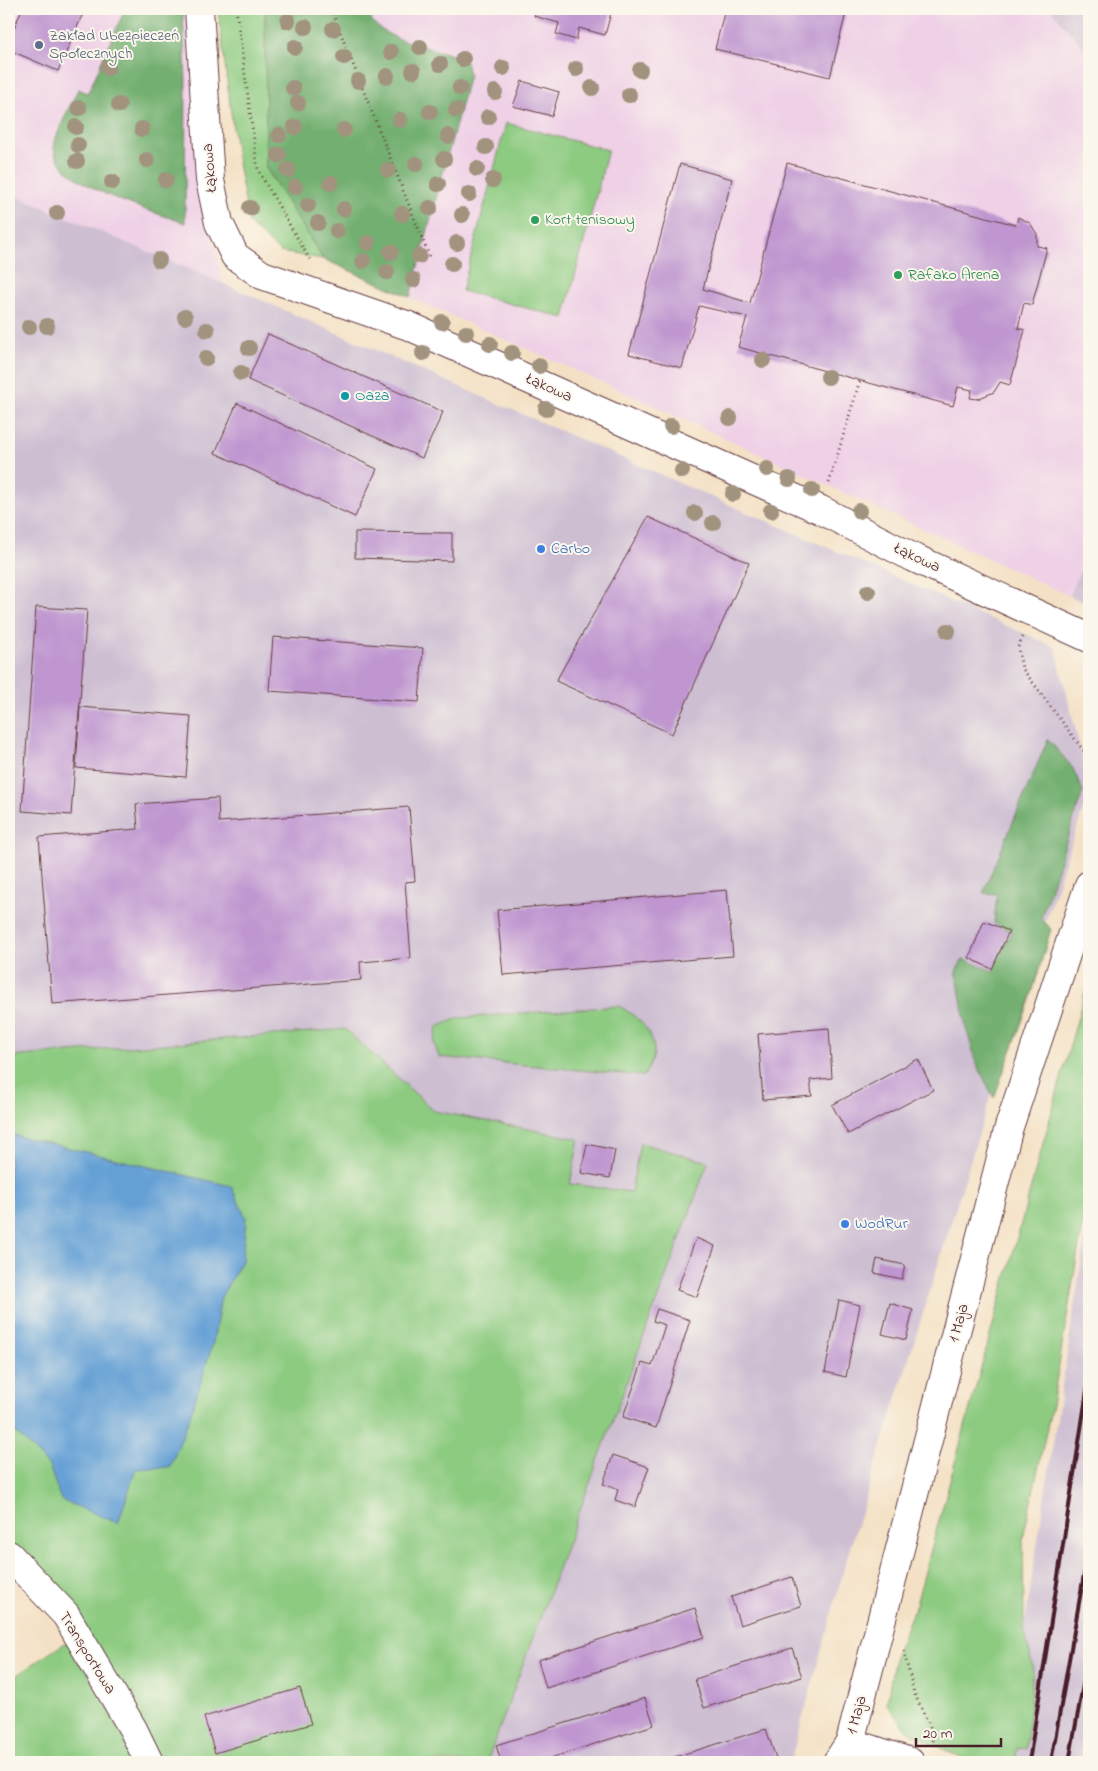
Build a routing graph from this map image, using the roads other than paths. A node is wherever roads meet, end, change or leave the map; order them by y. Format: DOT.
graph roads {
  1 [pos="199,9"];
  2 [pos="1089,638"];
  3 [pos="1089,885"];
  4 [pos="9,1555"];
  5 [pos="843,1752"];
  6 [pos="919,1756"];
  7 [pos="149,1762"];
  1 -- 2 [label="street, Łąkowa"];
  3 -- 5 [label="street, 1 Maja"];
  4 -- 7 [label="street, Transportowa"];
  5 -- 6 [label="street"];
}
